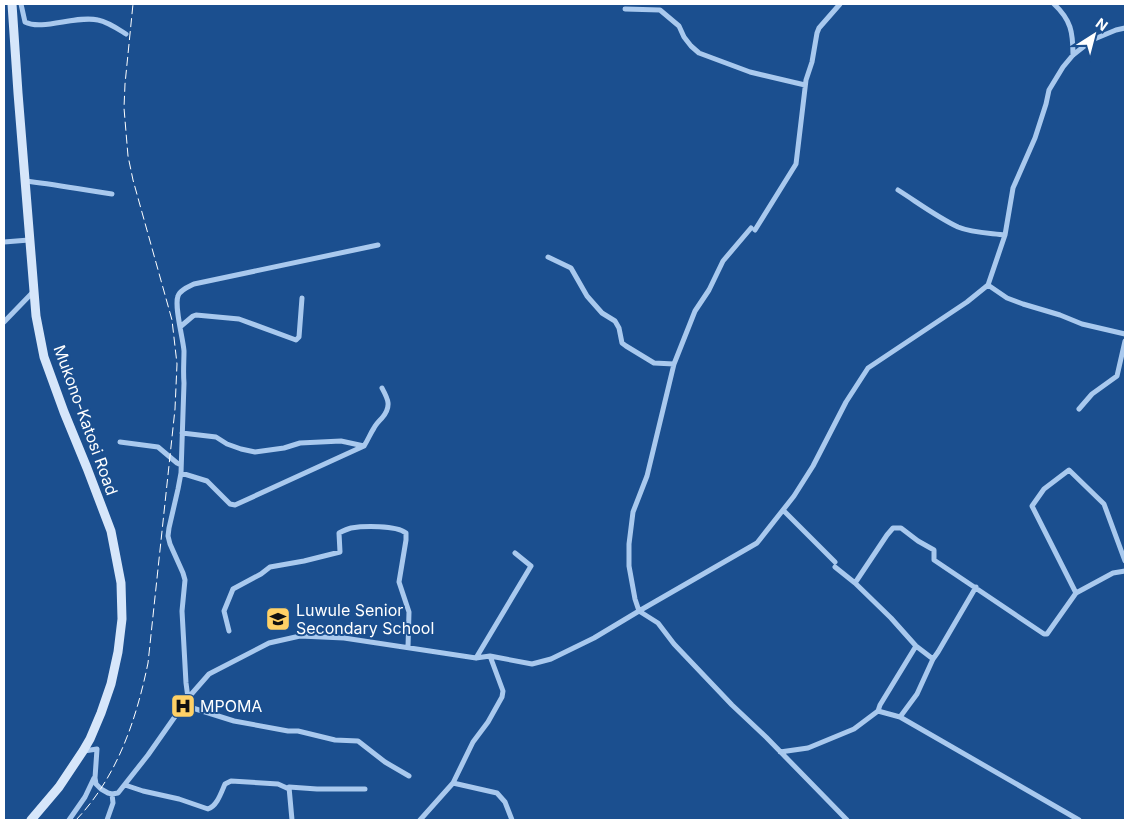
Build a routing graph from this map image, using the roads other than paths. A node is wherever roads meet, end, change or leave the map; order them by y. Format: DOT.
graph roads {
  1 [pos="12,4"];
  2 [pos="21,4"];
  3 [pos="840,4"];
  4 [pos="1054,4"];
  5 [pos="625,9"];
  6 [pos="1125,28"];
  7 [pos="126,34"];
  8 [pos="1073,55"];
  9 [pos="805,85"];
  10 [pos="25,181"];
  11 [pos="898,190"];
  12 [pos="112,194"];
  13 [pos="1005,235"];
  14 [pos="29,240"];
  15 [pos="4,242"];
  16 [pos="378,245"];
  17 [pos="548,257"];
  18 [pos="988,285"];
  19 [pos="34,292"];
  20 [pos="302,298"];
  21 [pos="4,322"];
  22 [pos="180,327"];
  23 [pos="1125,334"];
  24 [pos="1125,342"];
  25 [pos="674,364"];
  26 [pos="382,388"];
  27 [pos="1079,409"];
  28 [pos="182,433"];
  29 [pos="120,442"];
  30 [pos="364,446"];
  31 [pos="181,465"];
  32 [pos="181,473"];
  33 [pos="783,510"];
  34 [pos="515,553"];
  35 [pos="1125,562"];
  36 [pos="1125,571"];
  37 [pos="855,583"];
  38 [pos="976,588"];
  39 [pos="1076,594"];
  40 [pos="639,611"];
  41 [pos="229,631"];
  42 [pos="916,646"];
  43 [pos="408,647"];
  44 [pos="490,656"];
  45 [pos="476,658"];
  46 [pos="933,659"];
  47 [pos="188,698"];
  48 [pos="183,705"];
  49 [pos="878,711"];
  50 [pos="900,717"];
  51 [pos="90,739"];
  52 [pos="97,749"];
  53 [pos="83,751"];
  54 [pos="780,752"];
  55 [pos="409,776"];
  56 [pos="94,778"];
  57 [pos="453,783"];
  58 [pos="125,785"];
  59 [pos="289,787"];
  60 [pos="365,789"];
  61 [pos="112,794"];
  62 [pos="31,820"];
  63 [pos="69,820"];
  64 [pos="107,820"];
  65 [pos="292,820"];
  66 [pos="420,820"];
  67 [pos="512,820"];
  68 [pos="847,820"];
  69 [pos="1079,820"];
  1 -- 10 [label="main road, Mukono-Katosi Road"];
  2 -- 7 [label="street"];
  3 -- 9 [label="street"];
  4 -- 8 [label="street"];
  5 -- 9 [label="street"];
  6 -- 8 [label="street"];
  8 -- 13 [label="street"];
  9 -- 25 [label="street"];
  10 -- 12 [label="street"];
  10 -- 14 [label="main road, Mukono-Katosi Road"];
  11 -- 13 [label="street"];
  13 -- 18 [label="street"];
  14 -- 15 [label="street"];
  14 -- 19 [label="main road, Mukono-Katosi Road"];
  16 -- 22 [label="street"];
  17 -- 25 [label="street"];
  18 -- 23 [label="street"];
  18 -- 33 [label="street"];
  19 -- 21 [label="street"];
  19 -- 51 [label="main road, Mukono-Katosi Road"];
  20 -- 22 [label="street"];
  22 -- 28 [label="street"];
  24 -- 27 [label="street"];
  25 -- 40 [label="street"];
  26 -- 30 [label="street"];
  28 -- 30 [label="street"];
  28 -- 31 [label="street"];
  29 -- 31 [label="street"];
  30 -- 32 [label="street"];
  31 -- 32 [label="street"];
  32 -- 47 [label="street"];
  33 -- 37 [label="street"];
  33 -- 40 [label="street"];
  34 -- 45 [label="street"];
  35 -- 39 [label="street"];
  36 -- 39 [label="street"];
  37 -- 38 [label="street"];
  37 -- 42 [label="street"];
  38 -- 39 [label="street"];
  38 -- 46 [label="street"];
  40 -- 44 [label="street"];
  40 -- 54 [label="street"];
  41 -- 43 [label="street"];
  42 -- 46 [label="street"];
  42 -- 49 [label="street"];
  43 -- 45 [label="street"];
  43 -- 47 [label="street"];
  44 -- 45 [label="street"];
  44 -- 57 [label="street"];
  46 -- 50 [label="street"];
  47 -- 48 [label="street"];
  48 -- 55 [label="street"];
  48 -- 58 [label="street"];
  49 -- 50 [label="street"];
  49 -- 54 [label="street"];
  50 -- 69 [label="street"];
  51 -- 52 [label="street"];
  51 -- 53 [label="main road, Mukono-Katosi Road"];
  52 -- 53 [label="street"];
  52 -- 56 [label="street"];
  53 -- 62 [label="main road, Mukono-Katosi Road"];
  54 -- 68 [label="street"];
  56 -- 61 [label="street"];
  56 -- 63 [label="street"];
  57 -- 66 [label="street"];
  57 -- 67 [label="street"];
  58 -- 59 [label="street"];
  58 -- 61 [label="street"];
  59 -- 60 [label="street"];
  59 -- 65 [label="street"];
  61 -- 64 [label="street"];
}
